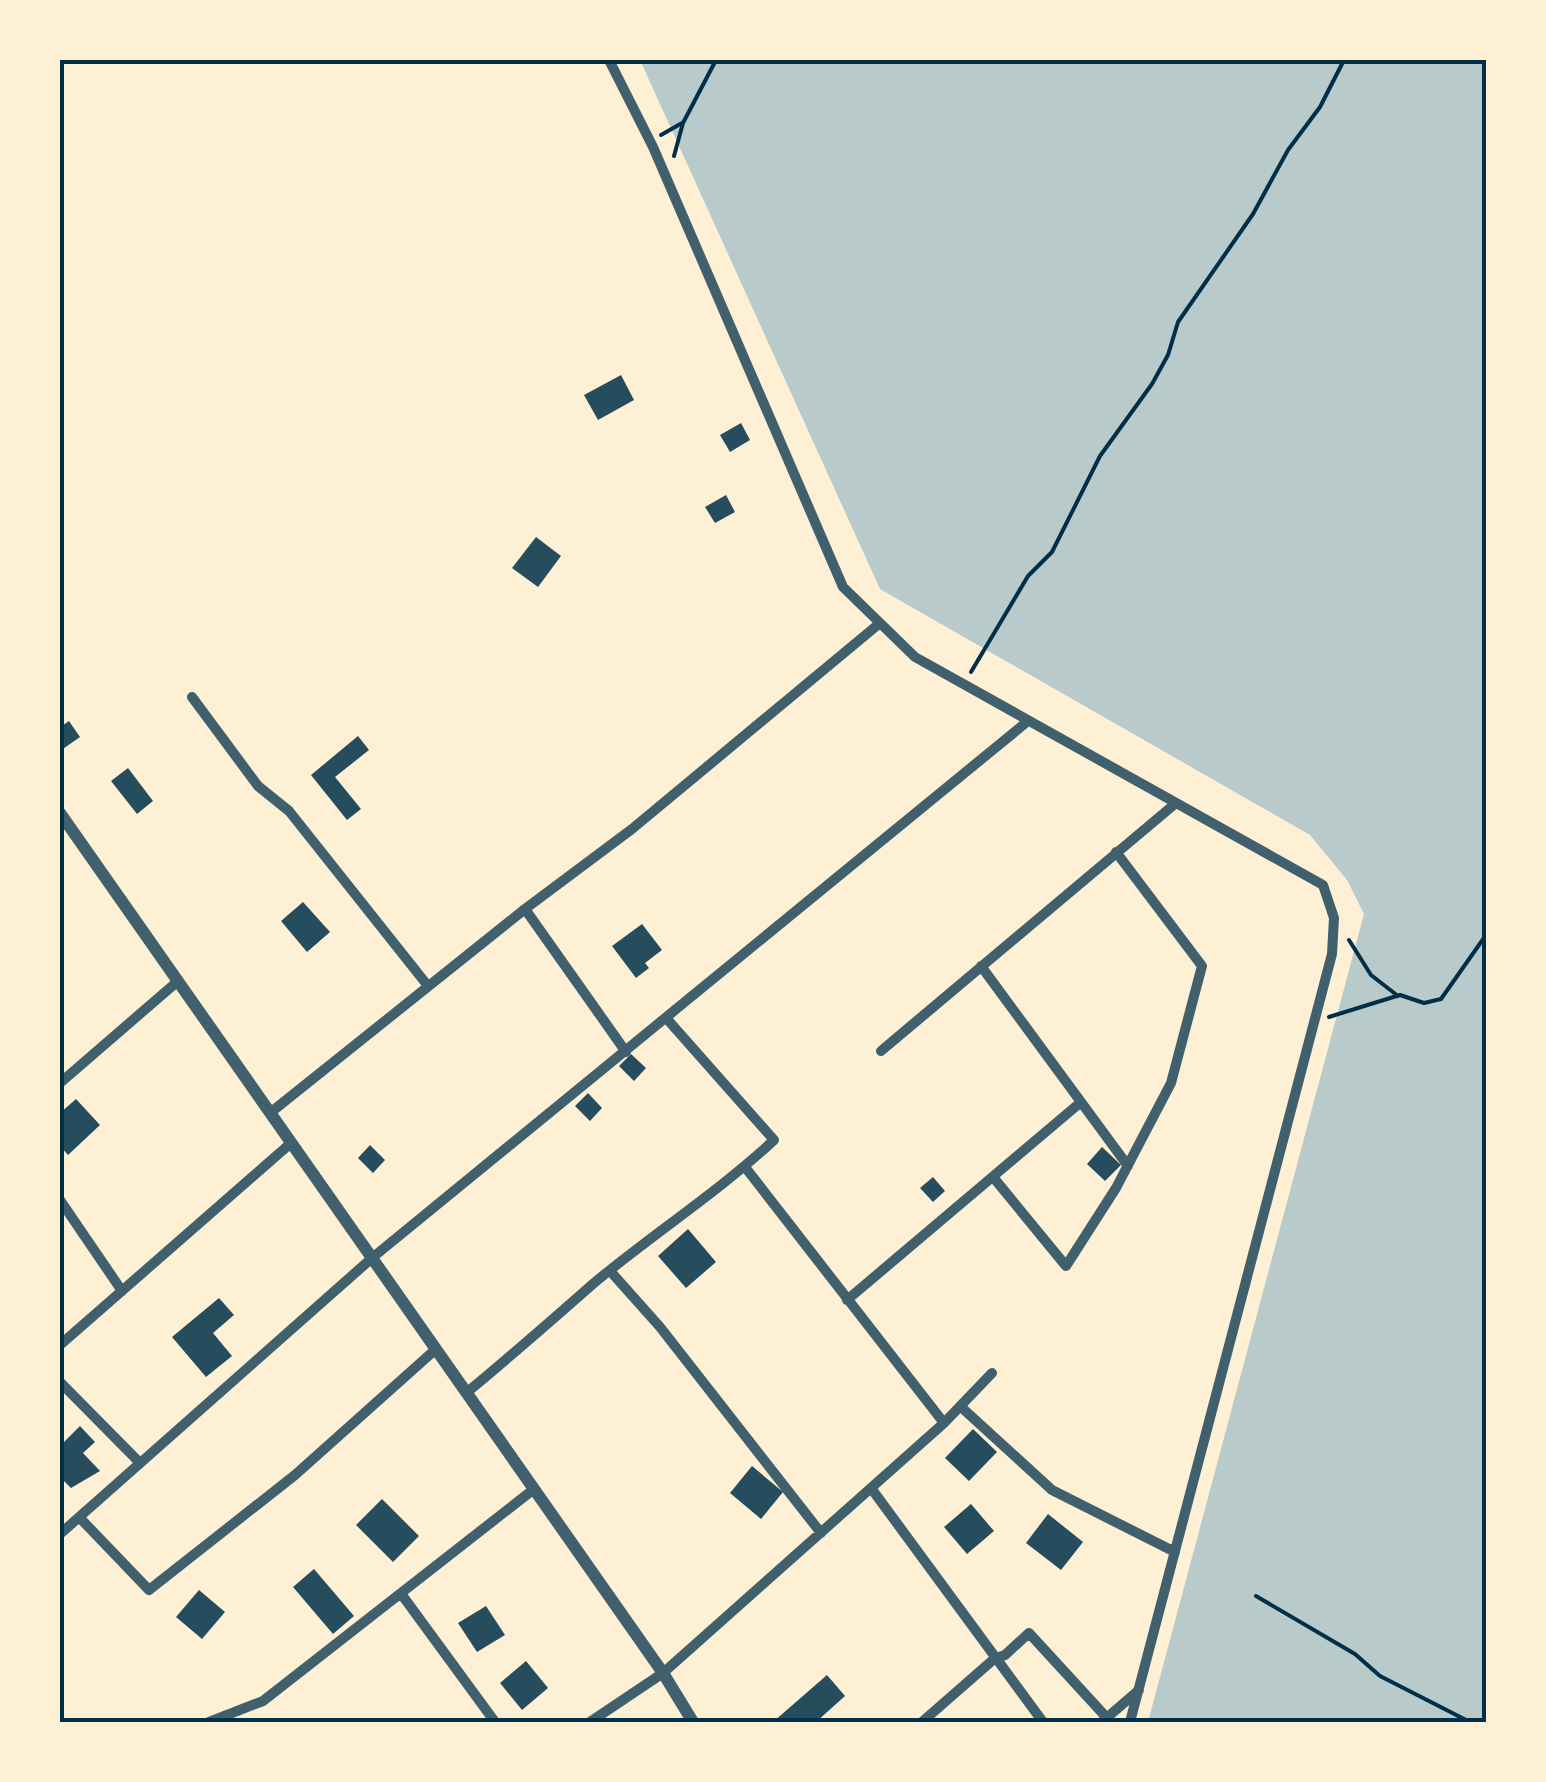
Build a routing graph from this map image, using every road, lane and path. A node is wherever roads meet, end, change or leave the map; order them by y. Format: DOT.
graph roads {
  1 [pos="609,60"];
  2 [pos="716,60"];
  3 [pos="1344,60"];
  4 [pos="683,123"];
  5 [pos="643,128"];
  6 [pos="665,175"];
  7 [pos="880,624"];
  8 [pos="963,684"];
  9 [pos="192,697"];
  10 [pos="1028,720"];
  11 [pos="1176,802"];
  12 [pos="60,813"];
  13 [pos="1116,852"];
  14 [pos="525,908"];
  15 [pos="1334,918"];
  16 [pos="1486,935"];
  17 [pos="982,966"];
  18 [pos="178,981"];
  19 [pos="428,986"];
  20 [pos="1398,996"];
  21 [pos="667,1019"];
  22 [pos="1314,1021"];
  23 [pos="626,1052"];
  24 [pos="881,1052"];
  25 [pos="60,1084"];
  26 [pos="1082,1102"];
  27 [pos="270,1113"];
  28 [pos="291,1142"];
  29 [pos="1128,1166"];
  30 [pos="745,1167"];
  31 [pos="993,1176"];
  32 [pos="60,1200"];
  33 [pos="372,1258"];
  34 [pos="612,1272"];
  35 [pos="122,1290"];
  36 [pos="848,1300"];
  37 [pos="60,1344"];
  38 [pos="436,1349"];
  39 [pos="992,1373"];
  40 [pos="60,1382"];
  41 [pos="466,1393"];
  42 [pos="960,1406"];
  43 [pos="944,1422"];
  44 [pos="140,1463"];
  45 [pos="872,1488"];
  46 [pos="534,1490"];
  47 [pos="79,1517"];
  48 [pos="822,1533"];
  49 [pos="60,1534"];
  50 [pos="1175,1552"];
  51 [pos="402,1595"];
  52 [pos="1256,1596"];
  53 [pos="994,1659"];
  54 [pos="663,1673"];
  55 [pos="1139,1690"];
  56 [pos="1104,1720"];
  57 [pos="209,1722"];
  58 [pos="496,1722"];
  59 [pos="590,1722"];
  60 [pos="693,1722"];
  61 [pos="922,1722"];
  62 [pos="1042,1722"];
  63 [pos="1130,1722"];
  64 [pos="1470,1722"];
  1 -- 5 [label="street"];
  2 -- 4 [label="path"];
  3 -- 8 [label="path"];
  4 -- 5 [label="path"];
  4 -- 6 [label="path"];
  5 -- 6 [label="street"];
  6 -- 7 [label="street"];
  7 -- 8 [label="street"];
  7 -- 14 [label="street"];
  8 -- 10 [label="street"];
  9 -- 19 [label="street"];
  10 -- 11 [label="street"];
  10 -- 21 [label="street"];
  11 -- 13 [label="street"];
  11 -- 15 [label="street"];
  12 -- 18 [label="street"];
  13 -- 17 [label="street"];
  13 -- 29 [label="street"];
  14 -- 19 [label="street"];
  14 -- 23 [label="street"];
  15 -- 20 [label="path"];
  15 -- 22 [label="street"];
  16 -- 20 [label="path"];
  17 -- 24 [label="street"];
  17 -- 26 [label="street"];
  18 -- 25 [label="street"];
  18 -- 27 [label="street"];
  19 -- 27 [label="street"];
  20 -- 22 [label="path"];
  21 -- 23 [label="street"];
  21 -- 30 [label="street"];
  22 -- 50 [label="street"];
  23 -- 33 [label="street"];
  26 -- 29 [label="street"];
  26 -- 31 [label="street"];
  27 -- 28 [label="street"];
  28 -- 33 [label="street"];
  28 -- 35 [label="street"];
  29 -- 31 [label="street"];
  30 -- 34 [label="street"];
  30 -- 36 [label="street"];
  31 -- 36 [label="street"];
  32 -- 35 [label="street"];
  33 -- 38 [label="street"];
  33 -- 44 [label="street"];
  34 -- 41 [label="street"];
  34 -- 48 [label="street"];
  35 -- 37 [label="street"];
  36 -- 43 [label="street"];
  38 -- 41 [label="street"];
  38 -- 47 [label="street"];
  39 -- 42 [label="street"];
  40 -- 44 [label="street"];
  41 -- 46 [label="street"];
  42 -- 43 [label="street"];
  42 -- 50 [label="street"];
  43 -- 45 [label="street"];
  44 -- 47 [label="street"];
  45 -- 48 [label="street"];
  45 -- 53 [label="street"];
  46 -- 51 [label="street"];
  46 -- 54 [label="street"];
  47 -- 49 [label="street"];
  48 -- 54 [label="street"];
  50 -- 55 [label="street"];
  51 -- 57 [label="street"];
  51 -- 58 [label="street"];
  52 -- 64 [label="path"];
  53 -- 56 [label="street"];
  53 -- 61 [label="street"];
  53 -- 62 [label="street"];
  54 -- 59 [label="street"];
  54 -- 60 [label="street"];
  55 -- 56 [label="street"];
  55 -- 63 [label="street"];
}
